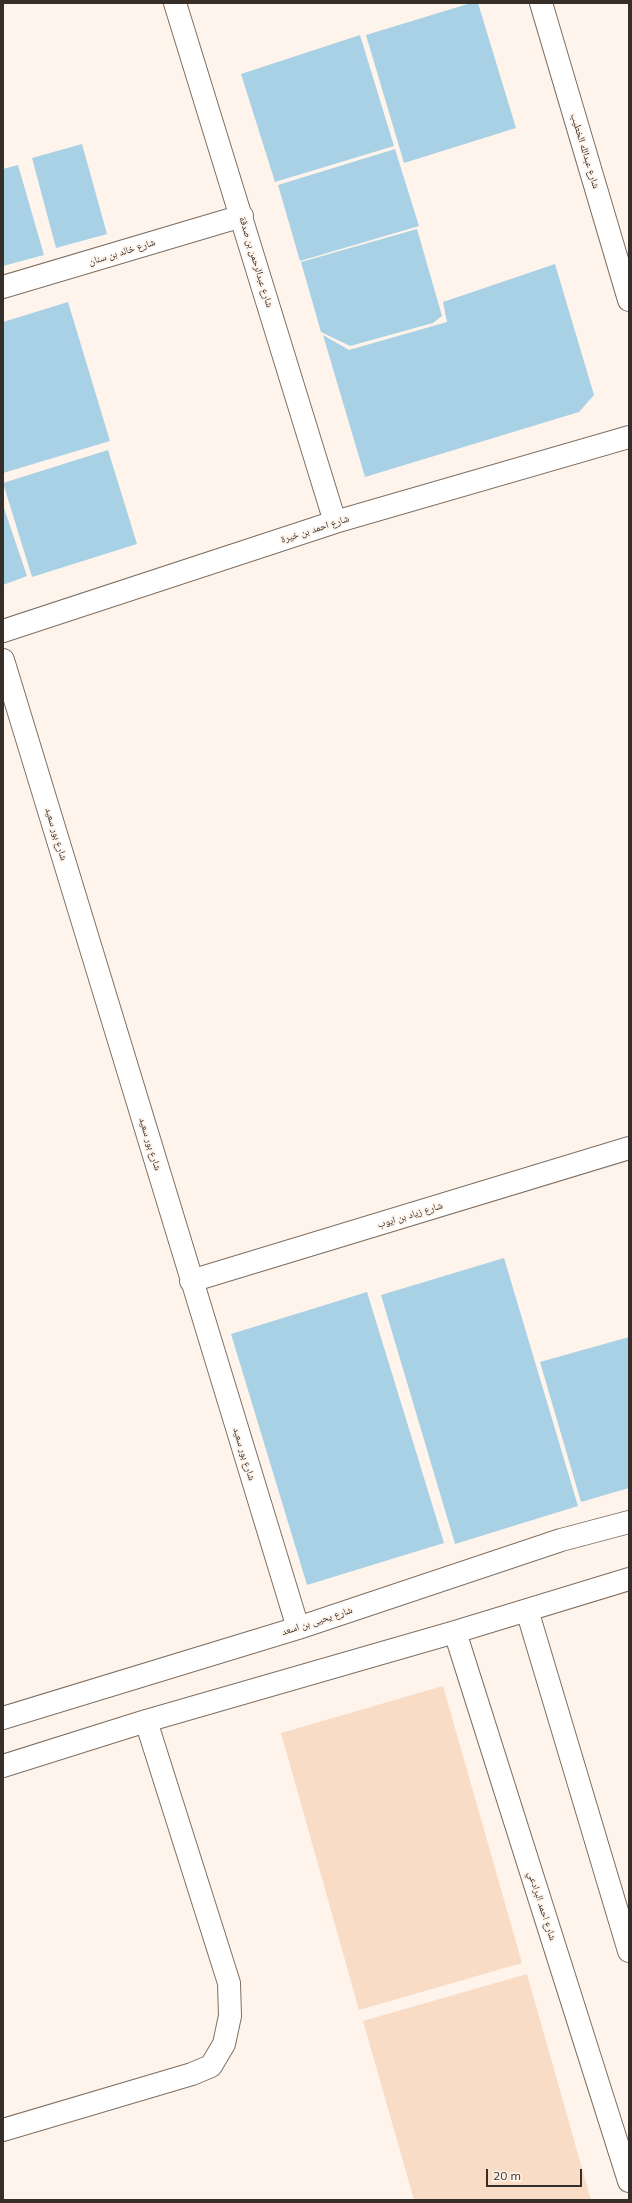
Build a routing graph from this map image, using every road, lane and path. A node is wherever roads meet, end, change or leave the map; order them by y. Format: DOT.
graph roads {
  1 [pos="175,3"];
  2 [pos="541,3"];
  3 [pos="242,216"];
  4 [pos="3,287"];
  5 [pos="629,300"];
  6 [pos="629,437"];
  7 [pos="335,522"];
  8 [pos="3,631"];
  9 [pos="3,660"];
  10 [pos="629,1148"];
  11 [pos="191,1281"];
  12 [pos="629,1522"];
  13 [pos="629,1580"];
  14 [pos="527,1610"];
  15 [pos="298,1628"];
  16 [pos="455,1632"];
  17 [pos="3,1718"];
  18 [pos="146,1721"];
  19 [pos="3,1766"];
  20 [pos="629,1951"];
  21 [pos="3,2130"];
  22 [pos="629,2181"];
  1 -- 3 [label="street, شارع عبدالرحمن بن صدقة"];
  2 -- 5 [label="street, شارع عبدالله الخطيب"];
  3 -- 4 [label="street, شارع خالد بن سنان"];
  3 -- 7 [label="street, شارع عبدالرحمن بن صدقة"];
  6 -- 7 [label="street, شارع احمد بن خيرة"];
  7 -- 8 [label="street, شارع احمد بن خيرة"];
  9 -- 11 [label="street, شارع بور سعيد"];
  10 -- 11 [label="street, شارع زياد بن ايوب"];
  11 -- 15 [label="street, شارع بور سعيد"];
  12 -- 15 [label="street, شارع يحيى بن اسعد"];
  13 -- 14 [label="street"];
  14 -- 16 [label="street"];
  14 -- 20 [label="street"];
  15 -- 17 [label="street, شارع يحيى بن اسعد"];
  16 -- 18 [label="street"];
  16 -- 22 [label="street, شارع احمد البرادعي"];
  18 -- 19 [label="street"];
  18 -- 21 [label="street"];
}
